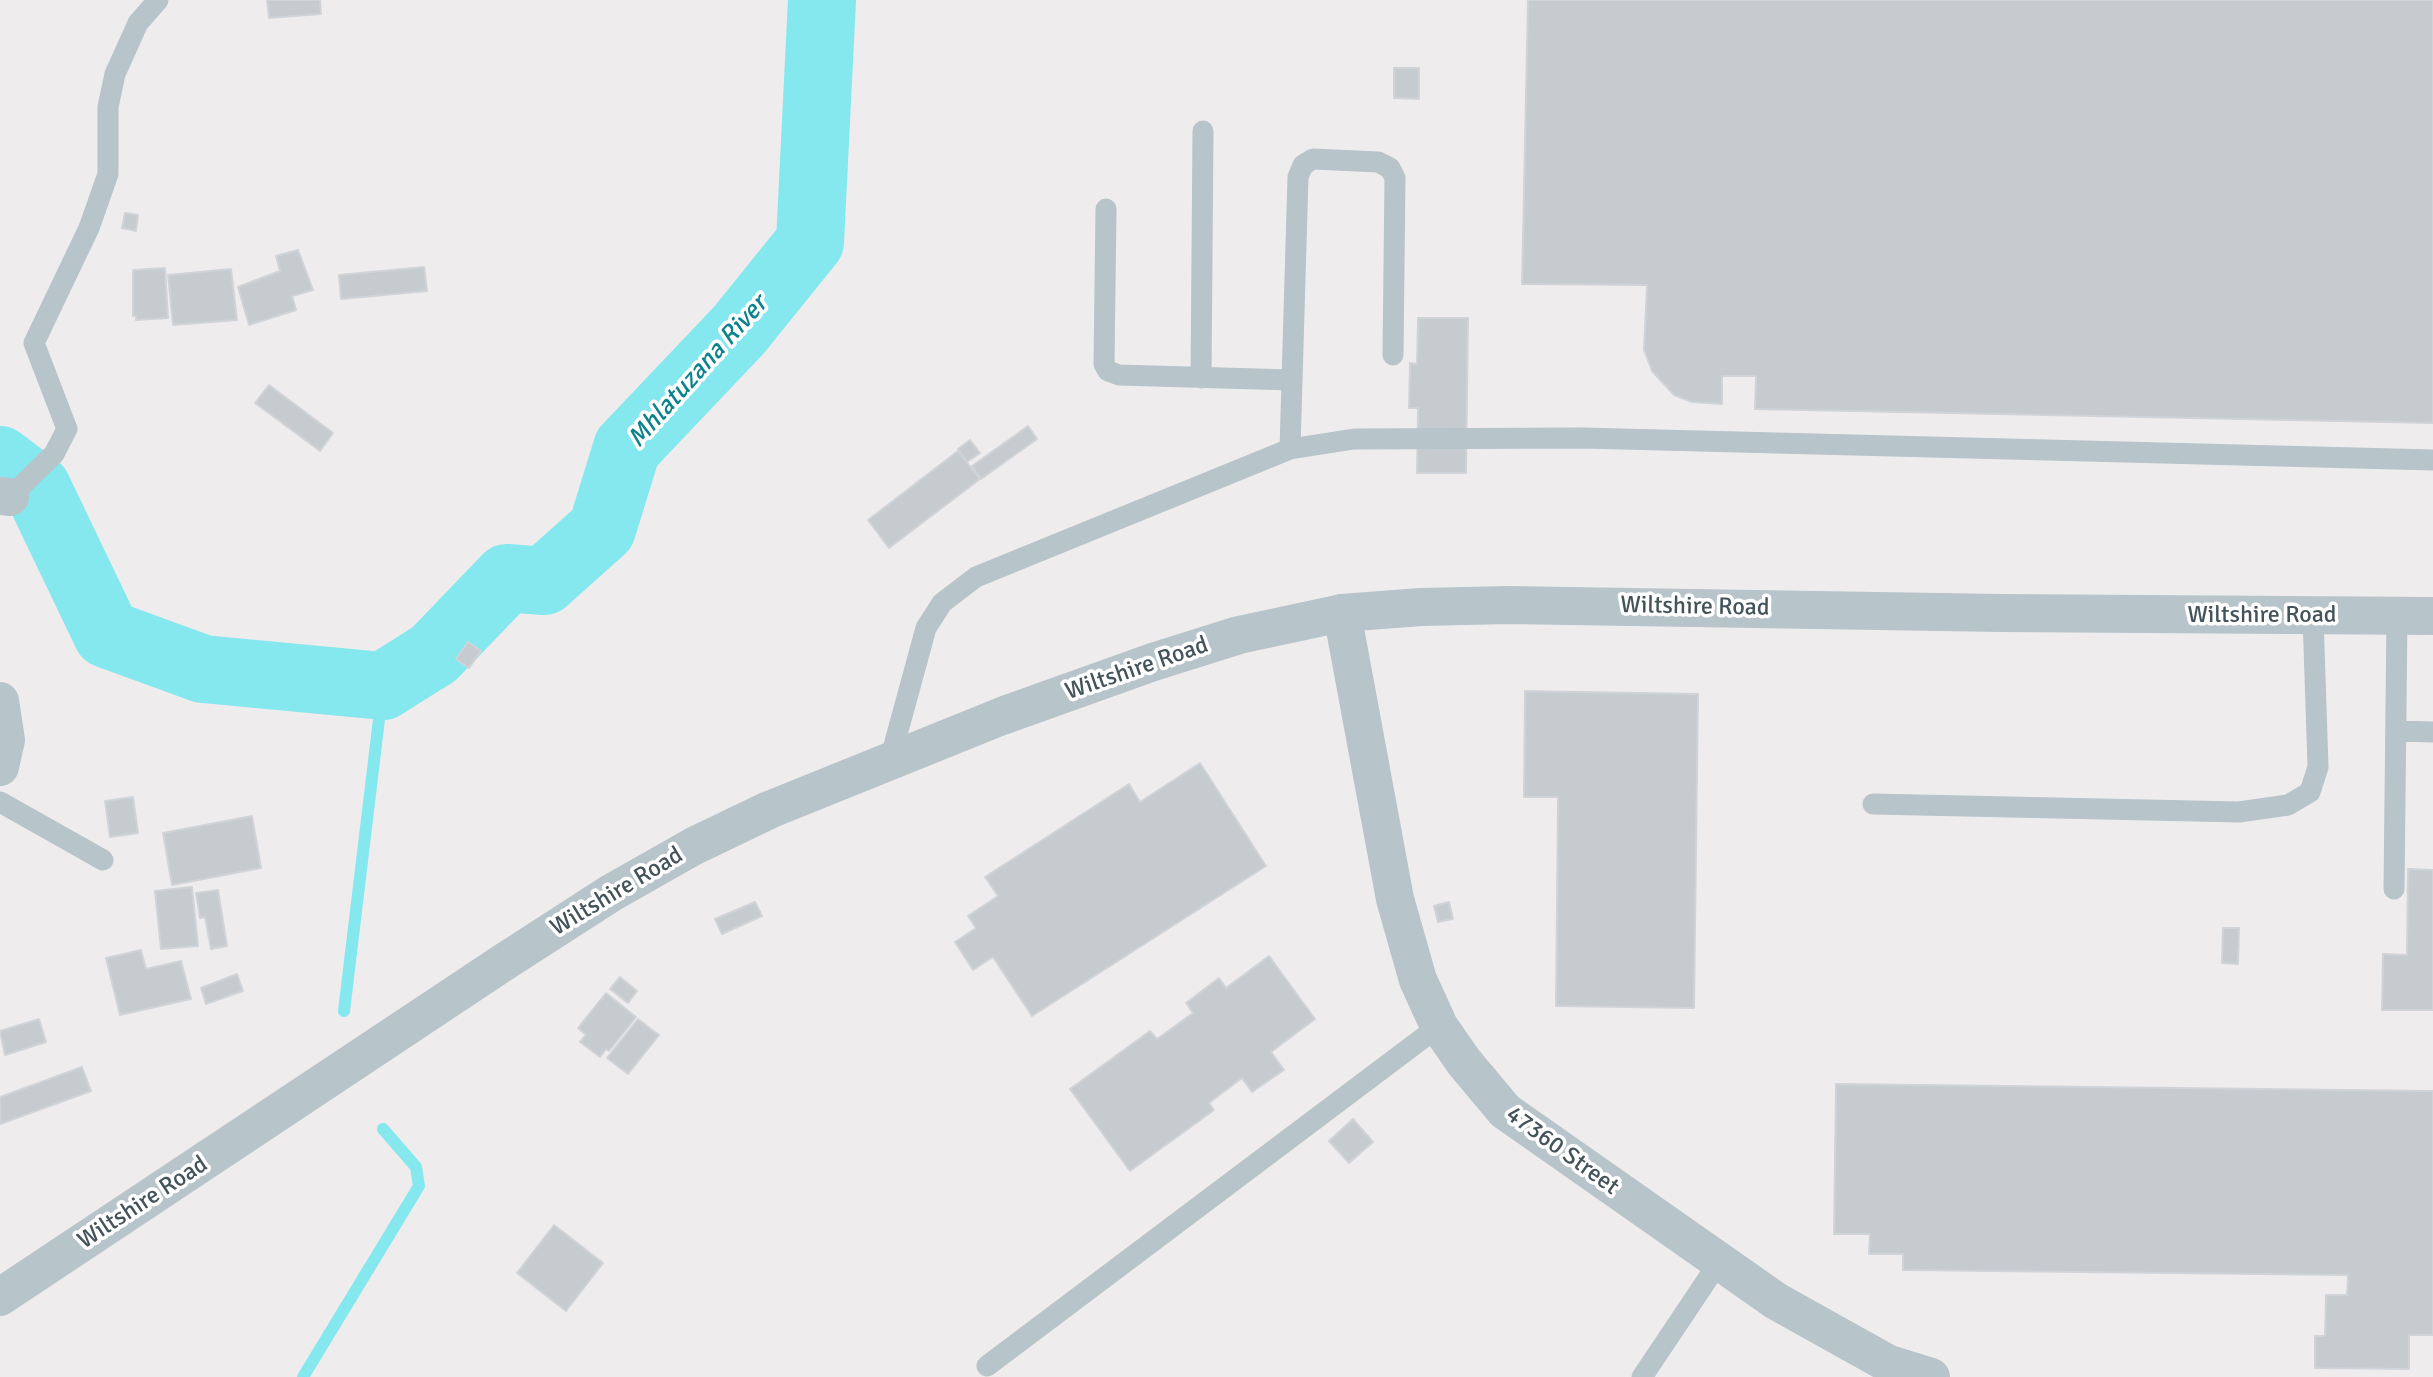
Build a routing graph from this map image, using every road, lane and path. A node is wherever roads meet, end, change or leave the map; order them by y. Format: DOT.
graph roads {
  1 [pos="158,0"];
  2 [pos="1203,131"];
  3 [pos="1106,209"];
  4 [pos="1393,355"];
  5 [pos="1201,377"];
  6 [pos="1292,380"];
  7 [pos="1290,449"];
  8 [pos="2433,460"];
  9 [pos="5,496"];
  10 [pos="1342,613"];
  11 [pos="2313,616"];
  12 [pos="2415,616"];
  13 [pos="0,701"];
  14 [pos="2396,731"];
  15 [pos="2433,732"];
  16 [pos="890,760"];
  17 [pos="0,767"];
  18 [pos="0,802"];
  19 [pos="1873,804"];
  20 [pos="103,860"];
  21 [pos="2395,889"];
  22 [pos="1439,1026"];
  23 [pos="1719,1262"];
  24 [pos="0,1297"];
  25 [pos="987,1366"];
  26 [pos="1642,1377"];
  27 [pos="1931,1377"];
  1 -- 9 [label="lane"];
  2 -- 5 [label="lane"];
  3 -- 5 [label="lane"];
  4 -- 6 [label="lane"];
  5 -- 6 [label="lane"];
  6 -- 7 [label="lane"];
  7 -- 8 [label="lane"];
  7 -- 16 [label="lane"];
  10 -- 11 [label="street, Wiltshire Road"];
  10 -- 16 [label="street, Wiltshire Road"];
  10 -- 22 [label="street, 47360 Street"];
  11 -- 12 [label="street, Wiltshire Road"];
  11 -- 19 [label="lane"];
  12 -- 14 [label="lane"];
  13 -- 17 [label="street"];
  14 -- 15 [label="lane"];
  14 -- 21 [label="lane"];
  16 -- 24 [label="street, Wiltshire Road"];
  18 -- 20 [label="lane"];
  22 -- 23 [label="street, 47360 Street"];
  22 -- 25 [label="lane"];
  23 -- 26 [label="lane"];
  23 -- 27 [label="street, 47360 Street"];
}
